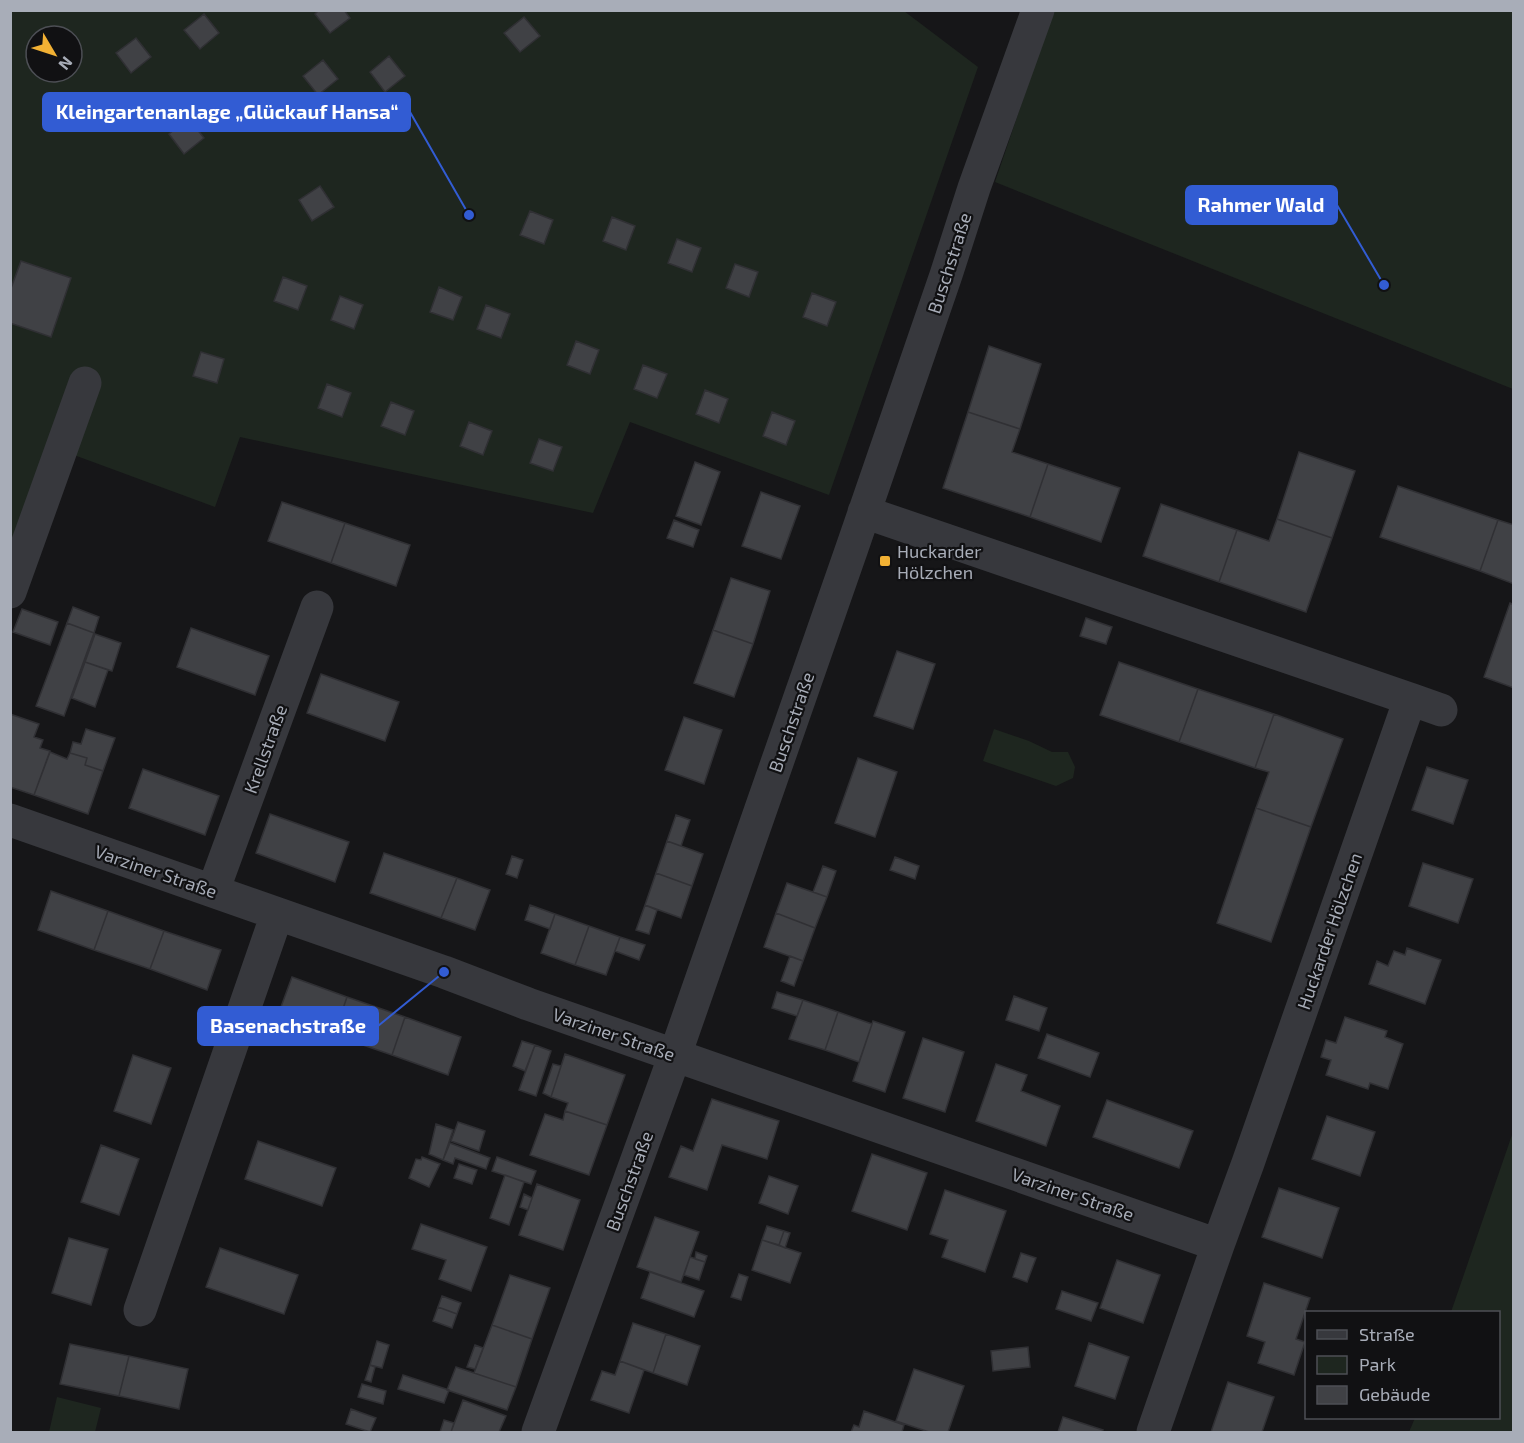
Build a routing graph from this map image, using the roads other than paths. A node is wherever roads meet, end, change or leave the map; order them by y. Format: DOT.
graph roads {
  1 [pos="1038,10"];
  2 [pos="85,383"];
  3 [pos="864,512"];
  4 [pos="10,592"];
  5 [pos="317,607"];
  6 [pos="1410,699"];
  7 [pos="1441,710"];
  8 [pos="10,820"];
  9 [pos="213,891"];
  10 [pos="278,914"];
  11 [pos="675,1055"];
  12 [pos="1218,1245"];
  13 [pos="140,1310"];
  14 [pos="538,1432"];
  15 [pos="1153,1432"];
  1 -- 3 [label="street, Buschstraße"];
  2 -- 4 [label="street"];
  3 -- 6 [label="street"];
  3 -- 11 [label="street, Buschstraße"];
  5 -- 9 [label="street, Krellstraße"];
  6 -- 7 [label="street"];
  6 -- 12 [label="street, Huckarder Hölzchen"];
  8 -- 9 [label="street, Varziner Straße"];
  9 -- 10 [label="street, Varziner Straße"];
  10 -- 11 [label="street, Varziner Straße"];
  10 -- 13 [label="street"];
  11 -- 12 [label="street, Varziner Straße"];
  11 -- 14 [label="street, Buschstraße"];
  12 -- 15 [label="street"];
}
